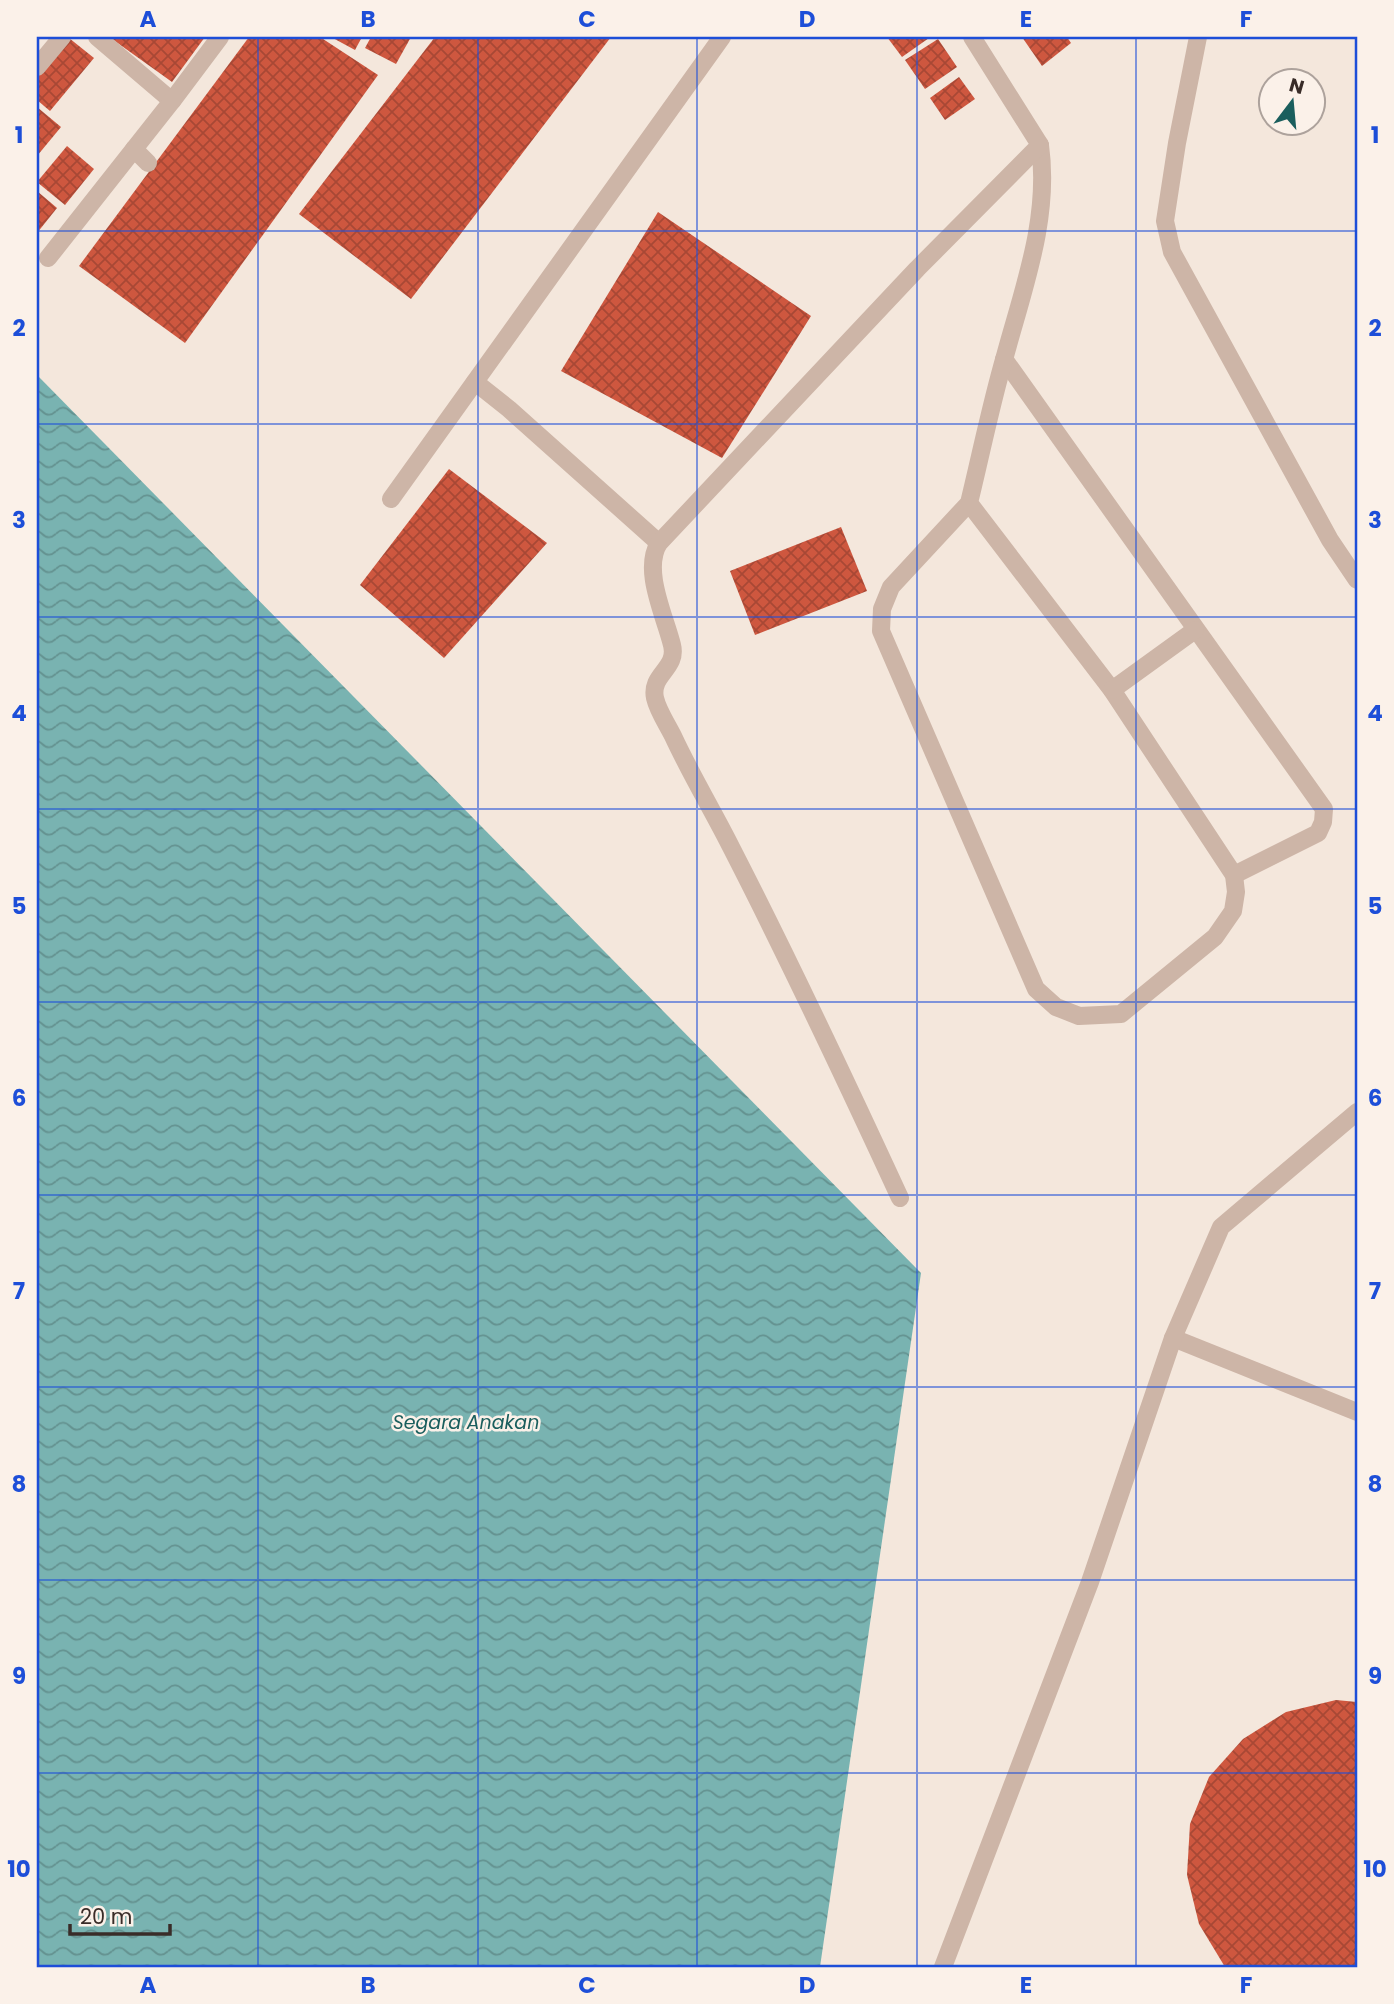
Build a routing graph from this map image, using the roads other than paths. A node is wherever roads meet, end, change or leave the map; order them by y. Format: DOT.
graph roads {
  1 [pos="62,37"];
  2 [pos="97,37"];
  3 [pos="220,37"];
  4 [pos="722,37"];
  5 [pos="972,37"];
  6 [pos="1198,37"];
  7 [pos="37,67"];
  8 [pos="172,101"];
  9 [pos="1040,145"];
  10 [pos="134,149"];
  11 [pos="148,163"];
  12 [pos="48,258"];
  13 [pos="1004,359"];
  14 [pos="475,382"];
  15 [pos="391,499"];
  16 [pos="969,503"];
  17 [pos="659,544"];
  18 [pos="1357,580"];
  19 [pos="1195,630"];
  20 [pos="1112,690"];
  21 [pos="1234,875"];
  22 [pos="1357,1112"];
  23 [pos="900,1198"];
  24 [pos="1173,1338"];
  25 [pos="1357,1412"];
  26 [pos="943,1967"];
  1 -- 7 [label="street"];
  2 -- 8 [label="street"];
  3 -- 8 [label="street"];
  4 -- 14 [label="street"];
  5 -- 9 [label="street"];
  6 -- 18 [label="street"];
  8 -- 10 [label="street"];
  9 -- 13 [label="street"];
  9 -- 17 [label="street"];
  10 -- 11 [label="street"];
  10 -- 12 [label="street"];
  13 -- 16 [label="street"];
  13 -- 19 [label="street"];
  14 -- 15 [label="street"];
  14 -- 17 [label="street"];
  16 -- 20 [label="street"];
  16 -- 21 [label="street"];
  17 -- 23 [label="street"];
  19 -- 20 [label="street"];
  19 -- 21 [label="street"];
  20 -- 21 [label="street"];
  22 -- 24 [label="street"];
  24 -- 25 [label="street"];
  24 -- 26 [label="street"];
}
